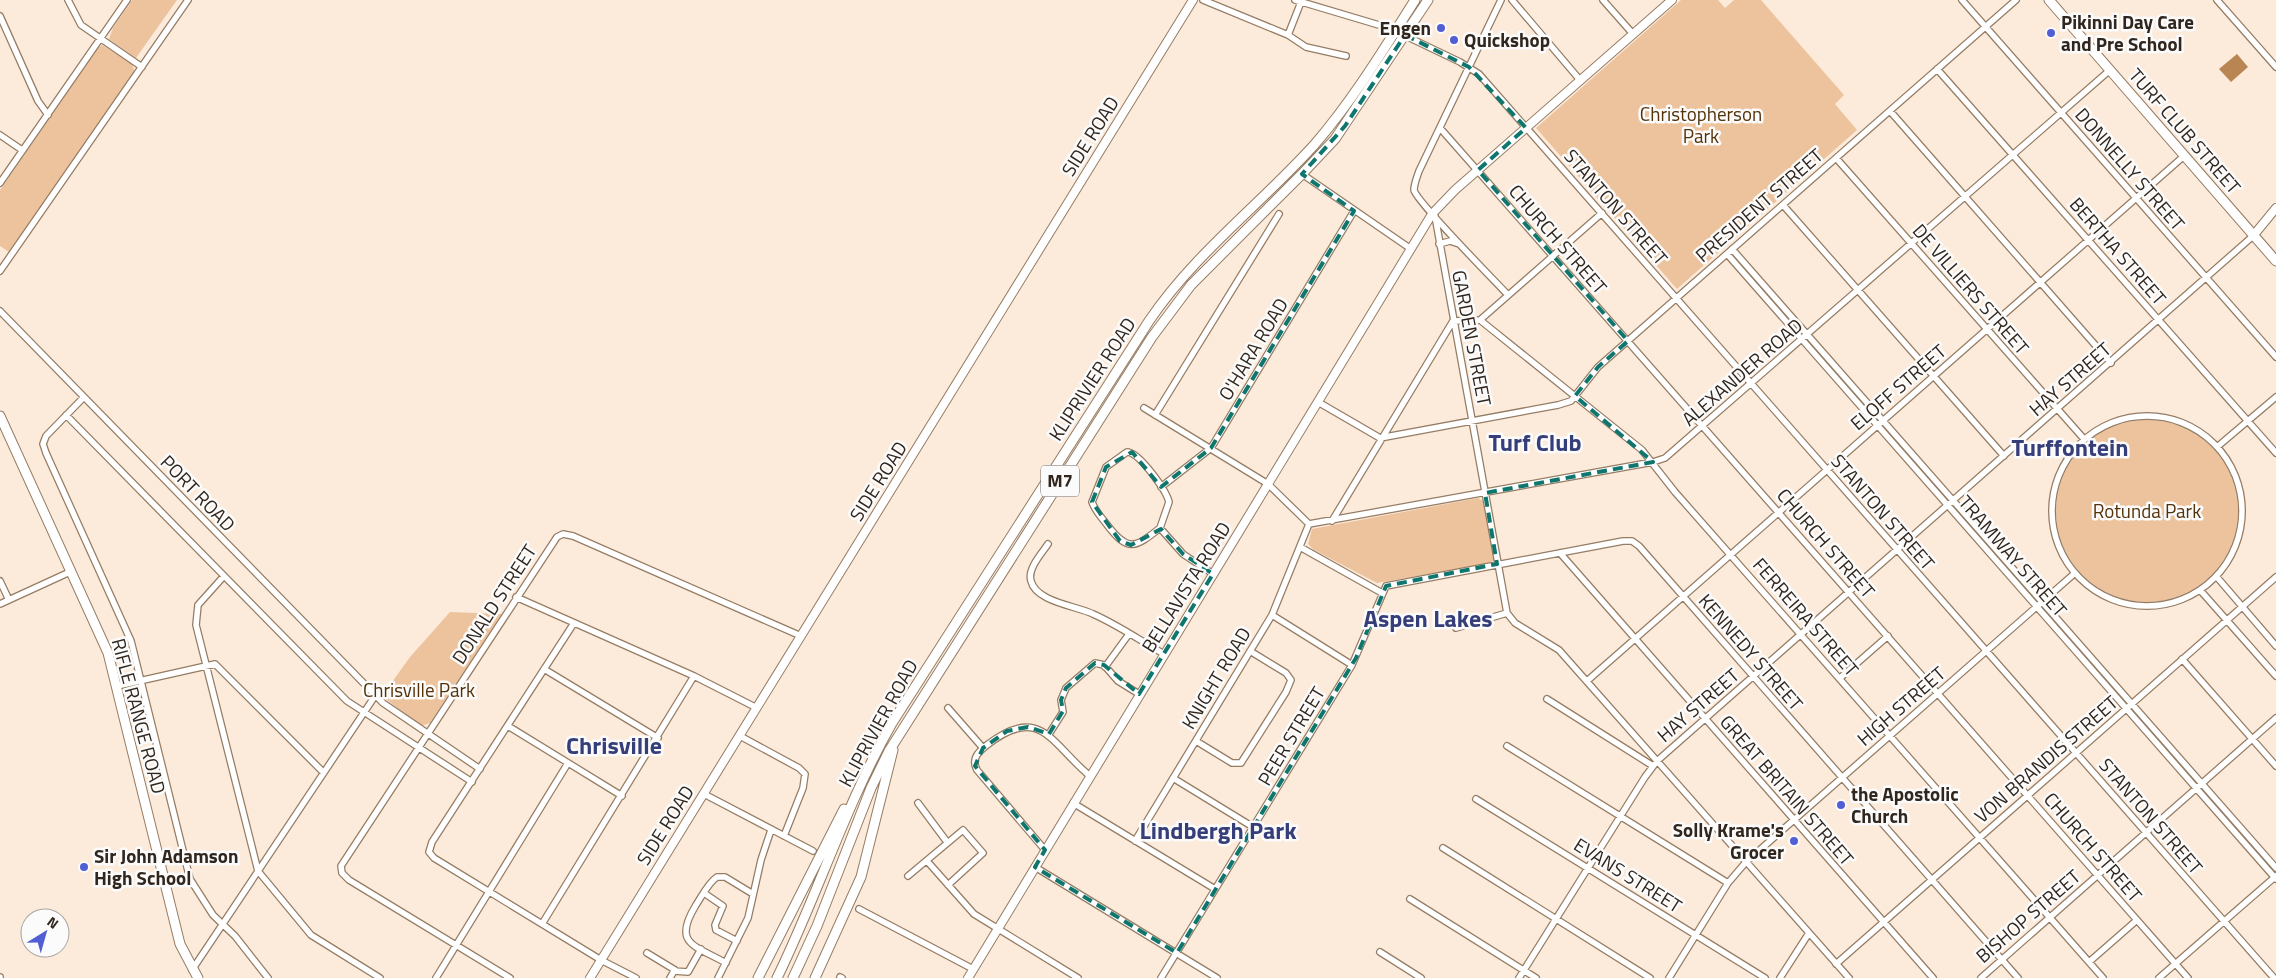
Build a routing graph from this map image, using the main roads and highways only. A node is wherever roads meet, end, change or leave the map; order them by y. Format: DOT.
graph roads {
  1 [pos="1415,0"];
  2 [pos="1428,0"];
  3 [pos="2049,0"];
  4 [pos="2276,261"];
  5 [pos="0,416"];
  6 [pos="896,738"];
  7 [pos="858,788"];
  8 [pos="198,978"];
  9 [pos="758,978"];
  10 [pos="776,978"];
  11 [pos="793,978"];
  12 [pos="815,978"];
  1 -- 7 [label="main road, KLIPRIVIER ROAD / M7"];
  2 -- 6 [label="main road, KLIPRIVIER ROAD / M7"];
  3 -- 4 [label="main road, TURF CLUB STREET"];
  5 -- 8 [label="main road, RIFLE RANGE ROAD"];
  6 -- 11 [label="main road, KLIPRIVIER ROAD / M7"];
  6 -- 12 [label="main road"];
  7 -- 9 [label="main road"];
  7 -- 10 [label="main road, KLIPRIVIER ROAD / M7"];
}
